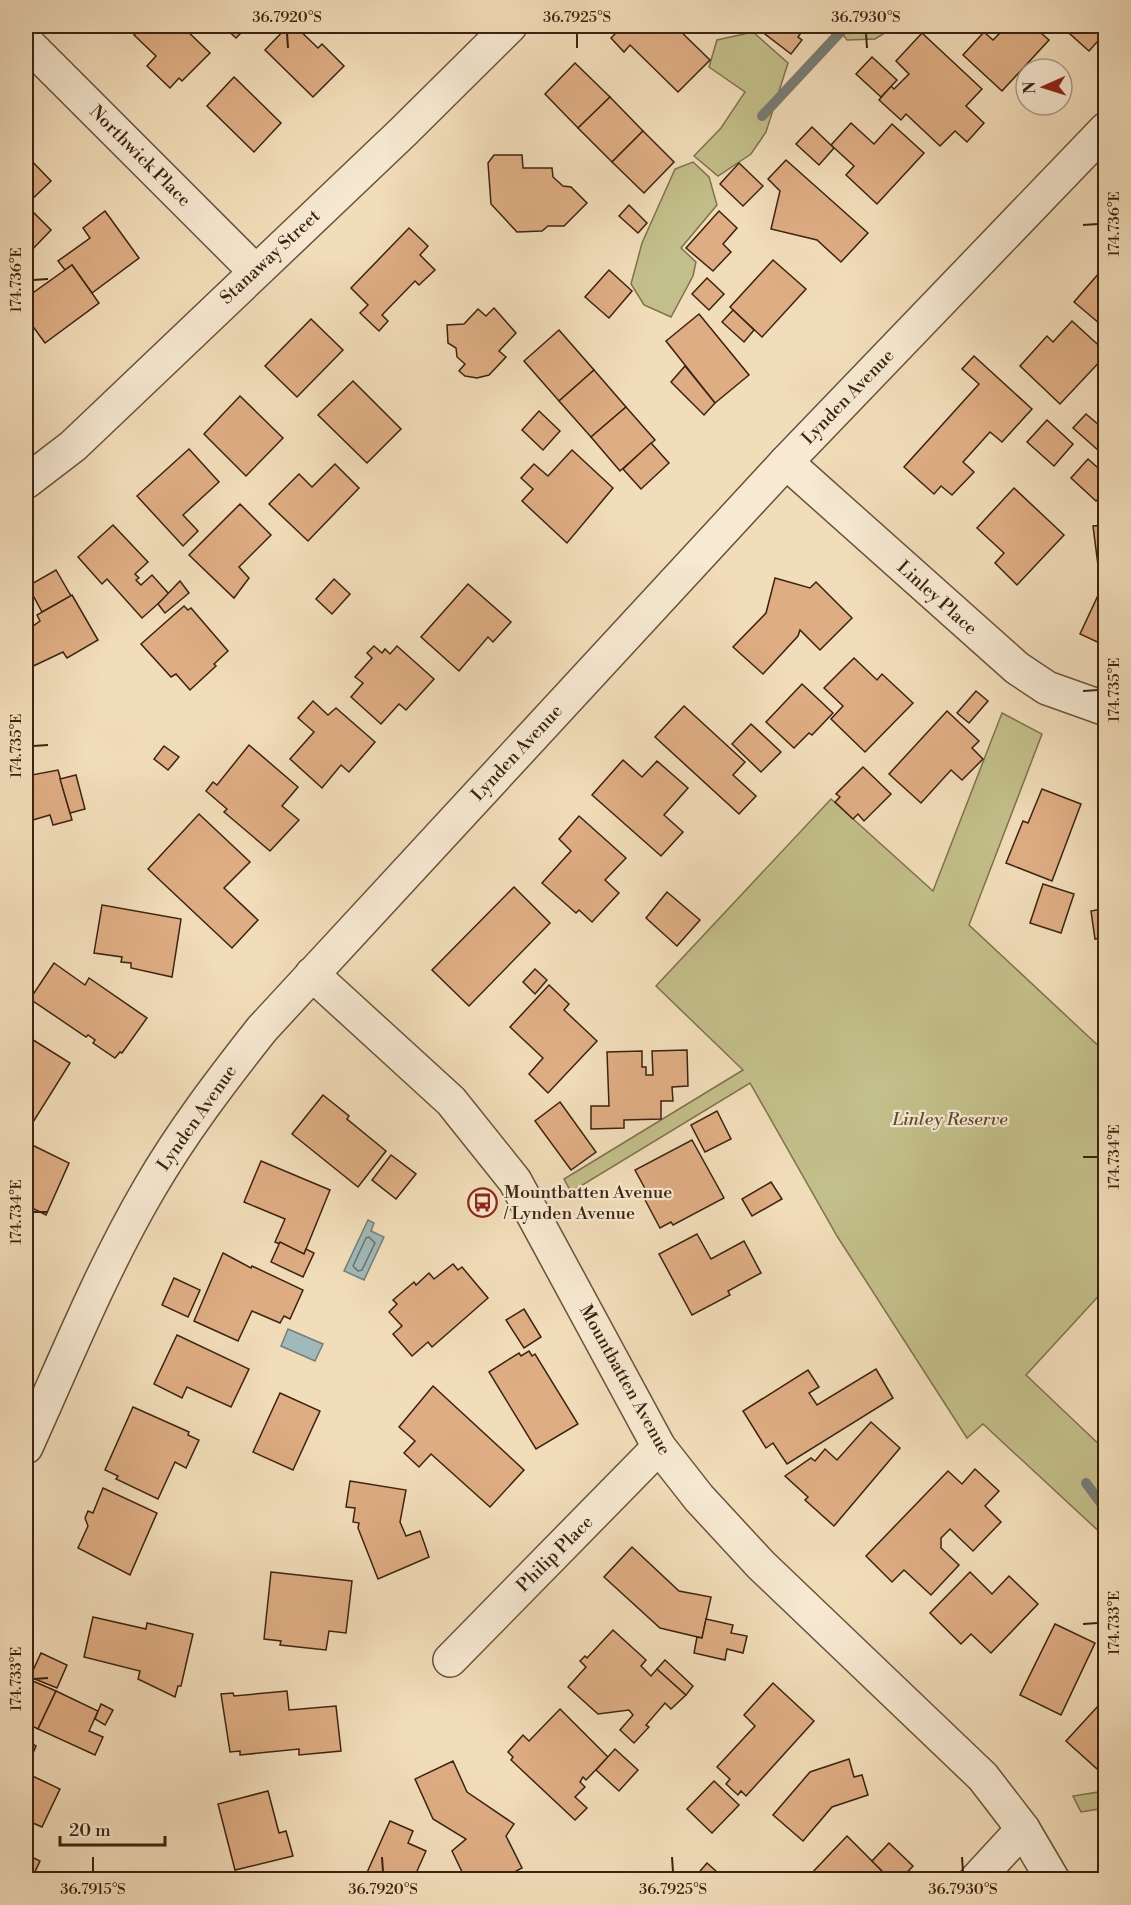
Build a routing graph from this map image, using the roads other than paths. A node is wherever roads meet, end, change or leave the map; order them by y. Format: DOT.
graph roads {
  1 [pos="510,26"];
  2 [pos="26,42"];
  3 [pos="1106,129"];
  4 [pos="255,271"];
  5 [pos="786,462"];
  6 [pos="26,482"];
  7 [pos="1106,709"];
  8 [pos="312,974"];
  9 [pos="26,1447"];
  10 [pos="659,1447"];
  11 [pos="450,1660"];
  12 [pos="1023,1829"];
  13 [pos="976,1880"];
  14 [pos="1053,1880"];
  1 -- 4 [label="street, Stanaway Street"];
  2 -- 4 [label="street, Northwick Place"];
  3 -- 5 [label="street, Lynden Avenue"];
  4 -- 6 [label="street, Stanaway Street"];
  5 -- 7 [label="street, Linley Place"];
  5 -- 8 [label="street, Lynden Avenue"];
  8 -- 9 [label="street, Lynden Avenue"];
  8 -- 10 [label="street, Mountbatten Avenue"];
  10 -- 11 [label="street, Philip Place"];
  10 -- 12 [label="street, Mountbatten Avenue"];
  12 -- 13 [label="street"];
  12 -- 14 [label="street, Mountbatten Avenue"];
}
